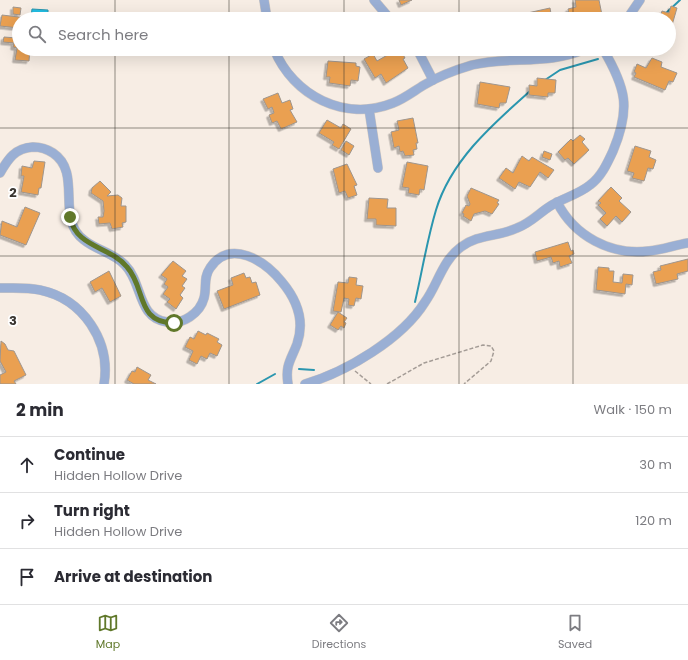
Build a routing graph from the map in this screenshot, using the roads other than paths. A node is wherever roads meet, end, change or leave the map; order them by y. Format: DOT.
graph roads {
  1 [pos="264,0"];
  2 [pos="374,0"];
  3 [pos="640,0"];
  4 [pos="266,12"];
  5 [pos="384,12"];
  6 [pos="632,12"];
  7 [pos="278,56"];
  8 [pos="421,56"];
  9 [pos="563,56"];
  10 [pos="607,56"];
  11 [pos="433,80"];
  12 [pos="369,109"];
  13 [pos="378,168"];
  14 [pos="0,173"];
  15 [pos="557,202"];
  16 [pos="688,243"];
  17 [pos="0,288"];
  18 [pos="104,384"];
  19 [pos="288,384"];
  20 [pos="305,384"];
  1 -- 4 [label="street"];
  2 -- 5 [label="street"];
  3 -- 6 [label="street"];
  7 -- 12 [label="street"];
  8 -- 11 [label="street"];
  9 -- 11 [label="street"];
  10 -- 15 [label="street"];
  11 -- 12 [label="street"];
  12 -- 13 [label="street"];
  14 -- 19 [label="street"];
  15 -- 16 [label="street"];
  15 -- 20 [label="street"];
  17 -- 18 [label="street"];
}
